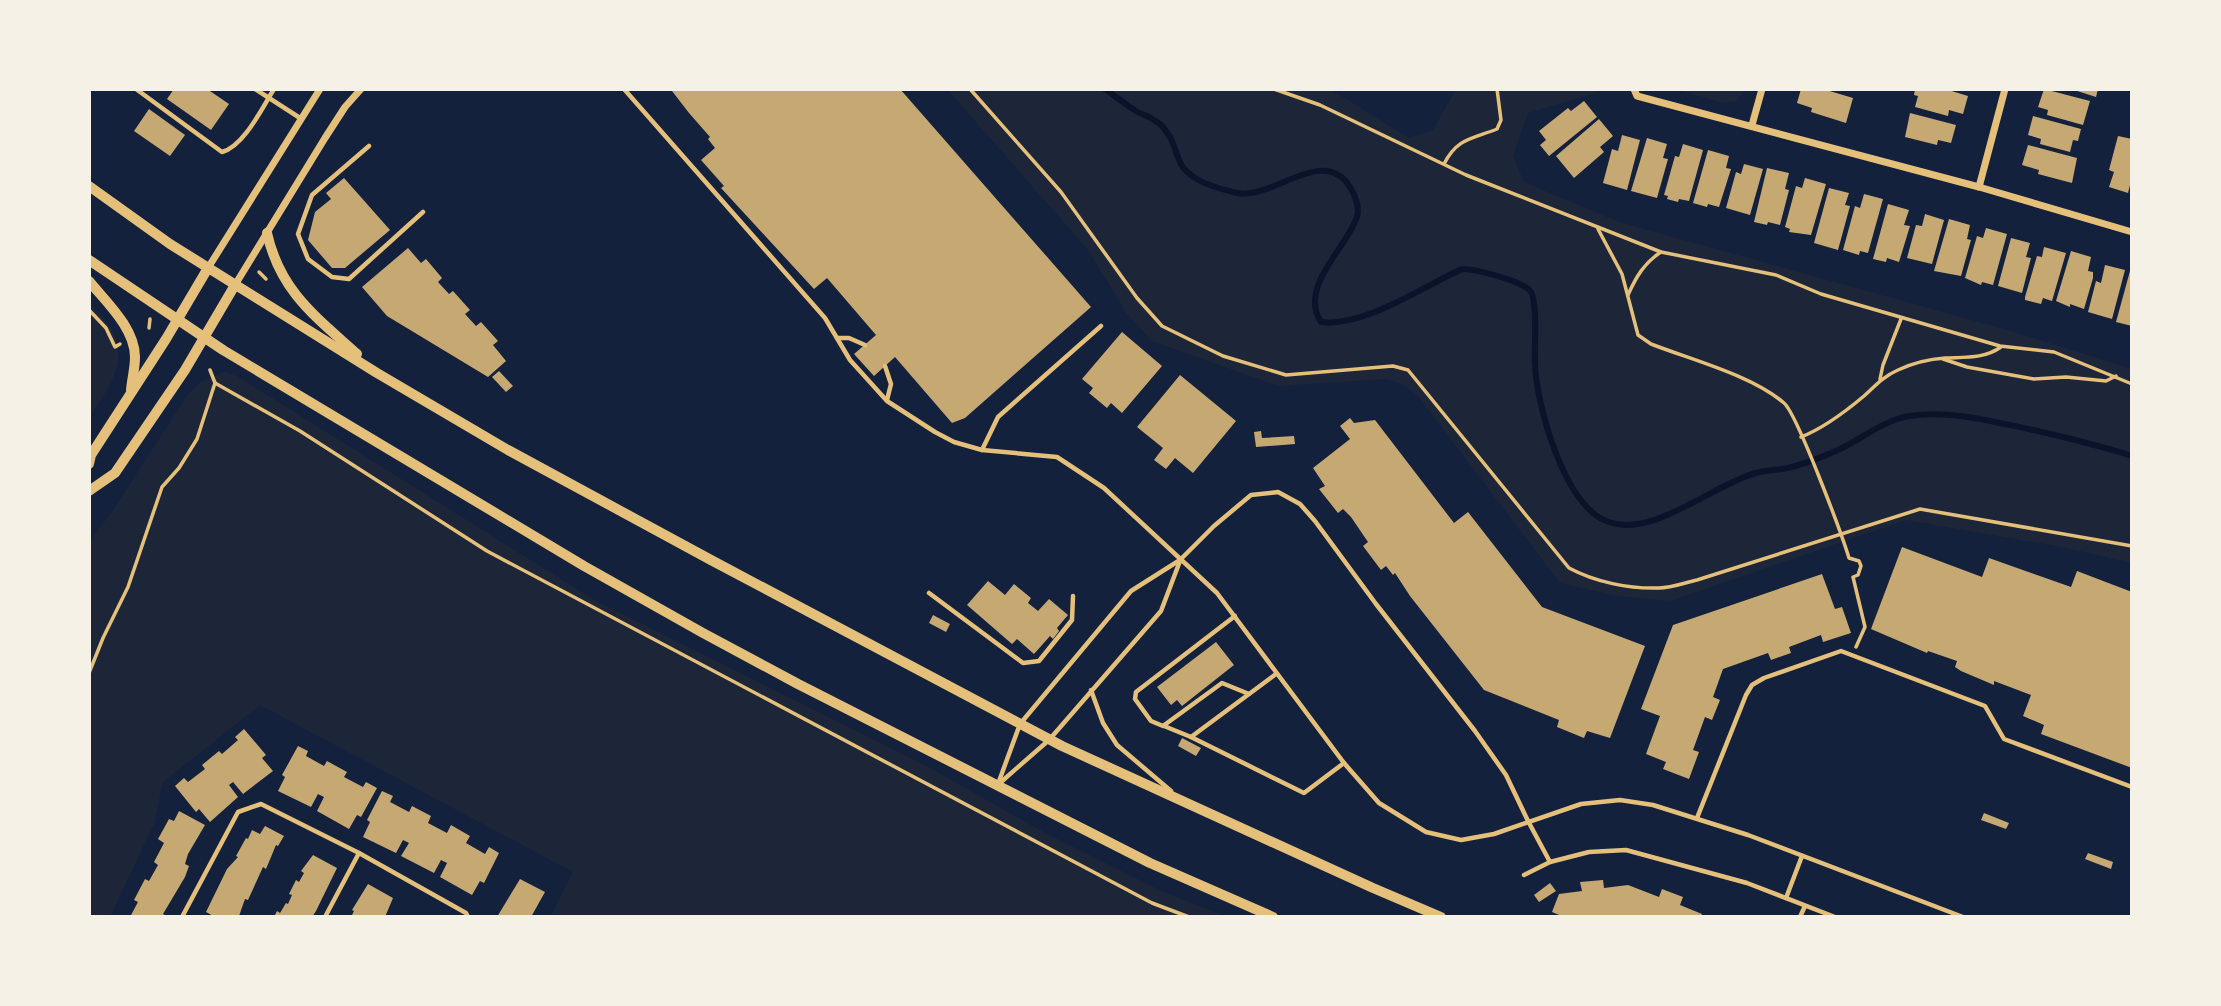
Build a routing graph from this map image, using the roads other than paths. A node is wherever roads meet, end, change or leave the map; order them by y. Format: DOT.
graph roads {
  1 [pos="136,89"];
  2 [pos="255,89"];
  3 [pos="274,89"];
  4 [pos="320,89"];
  5 [pos="361,89"];
  6 [pos="624,89"];
  7 [pos="1634,89"];
  8 [pos="1762,89"];
  9 [pos="2005,89"];
  10 [pos="269,98"];
  11 [pos="300,118"];
  12 [pos="1752,125"];
  13 [pos="369,146"];
  14 [pos="89,186"];
  15 [pos="1979,187"];
  16 [pos="423,212"];
  17 [pos="2132,232"];
  18 [pos="267,233"];
  19 [pos="89,260"];
  20 [pos="208,268"];
  21 [pos="89,282"];
  22 [pos="235,285"];
  23 [pos="176,320"];
  24 [pos="1101,326"];
  25 [pos="203,337"];
  26 [pos="837,338"];
  27 [pos="865,345"];
  28 [pos="885,366"];
  29 [pos="377,373"];
  30 [pos="131,390"];
  31 [pos="887,401"];
  32 [pos="982,450"];
  33 [pos="89,464"];
  34 [pos="89,491"];
  35 [pos="1181,560"];
  36 [pos="929,593"];
  37 [pos="1073,596"];
  38 [pos="1235,616"];
  39 [pos="1276,674"];
  40 [pos="1091,690"];
  41 [pos="1249,694"];
  42 [pos="1020,724"];
  43 [pos="1163,726"];
  44 [pos="1191,737"];
  45 [pos="1049,740"];
  46 [pos="1344,763"];
  47 [pos="998,784"];
  48 [pos="2132,787"];
  49 [pos="1185,803"];
  50 [pos="1697,818"];
  51 [pos="1528,821"];
  52 [pos="359,853"];
  53 [pos="1802,856"];
  54 [pos="1550,862"];
  55 [pos="1524,875"];
  56 [pos="1786,898"];
  57 [pos="1805,906"];
  58 [pos="1943,909"];
  59 [pos="182,917"];
  60 [pos="325,917"];
  61 [pos="468,917"];
  62 [pos="1273,917"];
  63 [pos="1441,917"];
  64 [pos="1800,917"];
  65 [pos="1835,917"];
  66 [pos="1940,917"];
  67 [pos="1963,917"];
  1 -- 10 [label="lane"];
  2 -- 10 [label="lane"];
  3 -- 10 [label="lane"];
  4 -- 11 [label="street"];
  5 -- 18 [label="street"];
  6 -- 26 [label="lane"];
  7 -- 12 [label="street"];
  8 -- 12 [label="street"];
  9 -- 15 [label="street"];
  10 -- 11 [label="lane"];
  11 -- 20 [label="street"];
  12 -- 15 [label="street"];
  13 -- 16 [label="lane"];
  14 -- 20 [label="main road"];
  15 -- 17 [label="street"];
  18 -- 22 [label="street"];
  18 -- 29 [label="main road"];
  19 -- 23 [label="main road"];
  20 -- 22 [label="main road"];
  20 -- 23 [label="street"];
  21 -- 30 [label="main road"];
  22 -- 25 [label="street"];
  22 -- 29 [label="main road"];
  23 -- 25 [label="main road"];
  23 -- 30 [label="street"];
  24 -- 32 [label="lane"];
  25 -- 34 [label="street"];
  25 -- 47 [label="main road"];
  26 -- 27 [label="lane"];
  26 -- 31 [label="lane"];
  28 -- 31 [label="lane"];
  29 -- 42 [label="main road"];
  30 -- 33 [label="street"];
  31 -- 32 [label="lane"];
  32 -- 35 [label="lane"];
  35 -- 38 [label="lane"];
  35 -- 40 [label="lane"];
  35 -- 42 [label="lane"];
  35 -- 51 [label="lane"];
  36 -- 37 [label="lane"];
  38 -- 39 [label="lane"];
  38 -- 43 [label="lane"];
  39 -- 41 [label="lane"];
  39 -- 46 [label="lane"];
  40 -- 45 [label="lane"];
  40 -- 49 [label="lane"];
  41 -- 43 [label="lane"];
  41 -- 44 [label="lane"];
  42 -- 45 [label="main road"];
  42 -- 47 [label="lane"];
  43 -- 44 [label="lane"];
  44 -- 46 [label="lane"];
  45 -- 47 [label="lane"];
  45 -- 49 [label="main road"];
  46 -- 51 [label="lane"];
  47 -- 62 [label="main road"];
  48 -- 50 [label="lane"];
  49 -- 63 [label="main road"];
  50 -- 51 [label="lane"];
  50 -- 53 [label="lane"];
  51 -- 54 [label="lane"];
  52 -- 59 [label="lane"];
  52 -- 60 [label="lane"];
  52 -- 61 [label="lane"];
  53 -- 56 [label="lane"];
  53 -- 58 [label="lane"];
  54 -- 55 [label="lane"];
  54 -- 56 [label="lane"];
  56 -- 57 [label="lane"];
  57 -- 64 [label="lane"];
  57 -- 65 [label="lane"];
  58 -- 66 [label="lane"];
  58 -- 67 [label="lane"];
}
